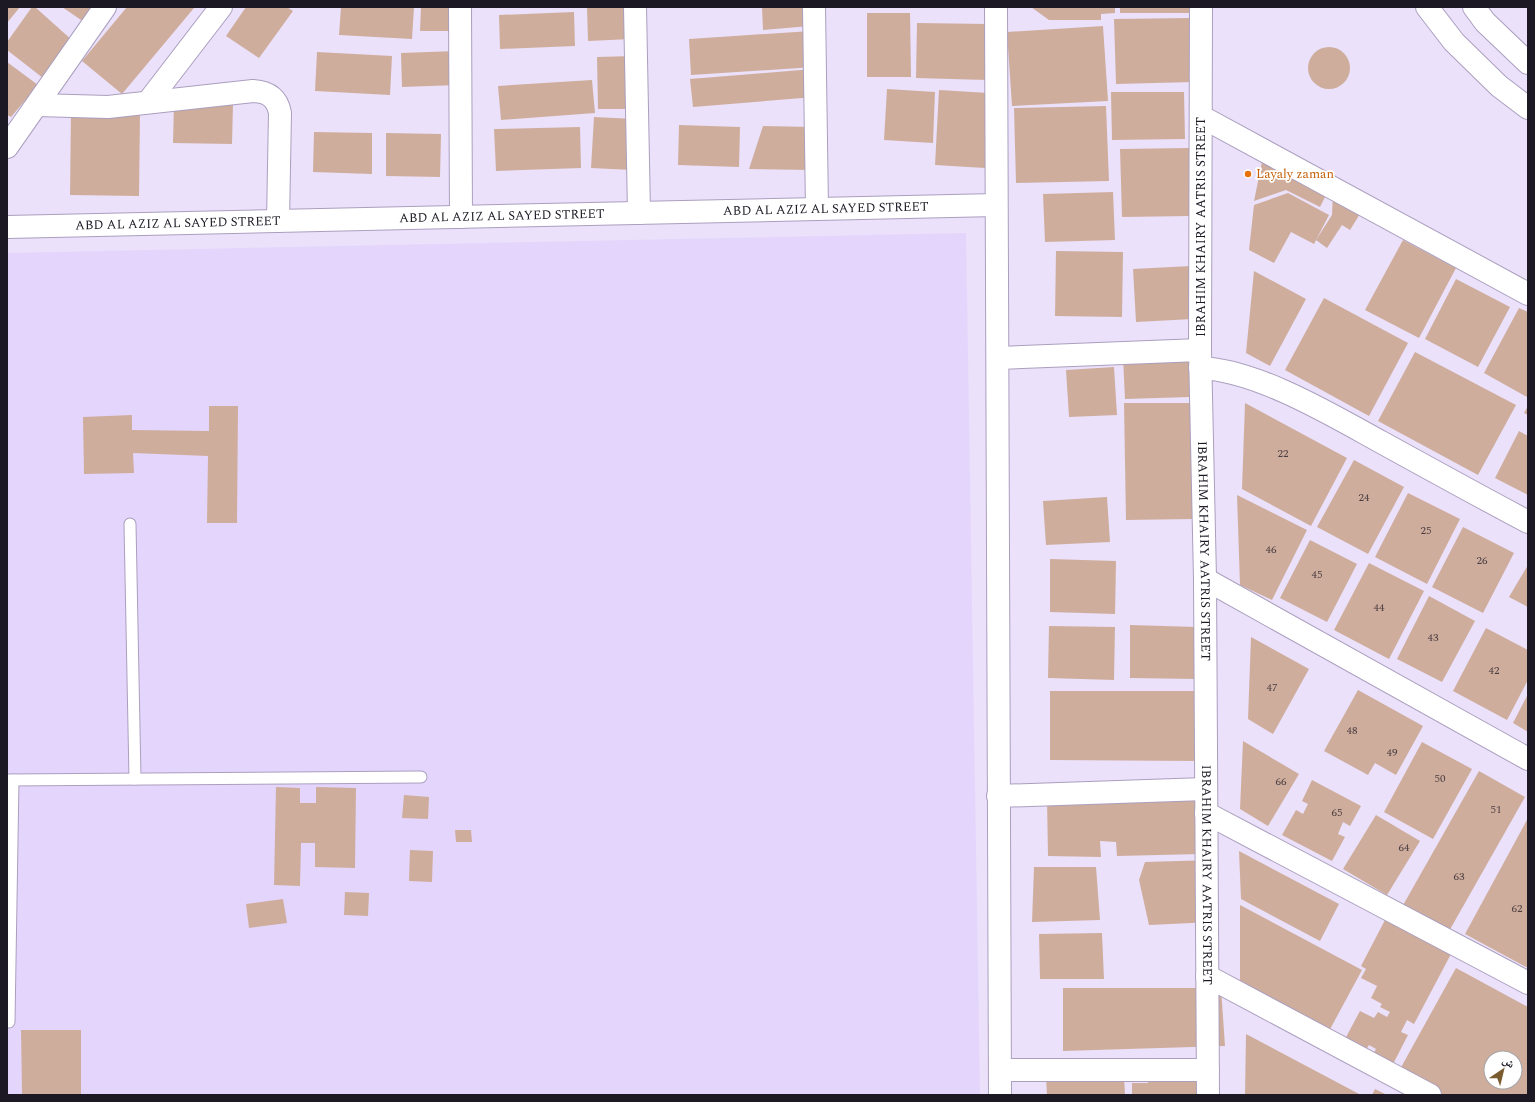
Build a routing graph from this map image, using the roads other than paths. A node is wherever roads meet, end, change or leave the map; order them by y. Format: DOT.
graph roads {
  1 [pos="105,7"];
  2 [pos="221,7"];
  3 [pos="460,7"];
  4 [pos="635,7"];
  5 [pos="814,7"];
  6 [pos="996,7"];
  7 [pos="1201,7"];
  8 [pos="1427,7"];
  9 [pos="1474,7"];
  10 [pos="1528,63"];
  11 [pos="148,102"];
  12 [pos="37,105"];
  13 [pos="1528,108"];
  14 [pos="1202,117"];
  15 [pos="7,147"];
  16 [pos="996,205"];
  17 [pos="817,209"];
  18 [pos="639,213"];
  19 [pos="461,217"];
  20 [pos="278,221"];
  21 [pos="7,227"];
  22 [pos="1528,294"];
  23 [pos="998,358"];
  24 [pos="1200,359"];
  25 [pos="1528,522"];
  26 [pos="130,524"];
  27 [pos="1205,579"];
  28 [pos="1528,759"];
  29 [pos="421,777"];
  30 [pos="135,779"];
  31 [pos="10,780"];
  32 [pos="1205,789"];
  33 [pos="998,796"];
  34 [pos="1206,813"];
  35 [pos="1207,976"];
  36 [pos="1528,983"];
  37 [pos="9,1022"];
  38 [pos="1000,1070"];
  39 [pos="1208,1070"];
  40 [pos="1000,1095"];
  41 [pos="1208,1095"];
  42 [pos="1430,1095"];
  1 -- 12 [label="street"];
  2 -- 11 [label="street"];
  3 -- 19 [label="street"];
  4 -- 18 [label="street"];
  5 -- 17 [label="street"];
  6 -- 16 [label="street"];
  7 -- 14 [label="street, IBRAHIM KHAIRY AATRIS STREET"];
  8 -- 13 [label="street"];
  9 -- 10 [label="street"];
  11 -- 12 [label="street"];
  11 -- 20 [label="street"];
  12 -- 15 [label="street"];
  14 -- 22 [label="street"];
  14 -- 24 [label="street, IBRAHIM KHAIRY AATRIS STREET"];
  16 -- 17 [label="street, ABD AL AZIZ AL SAYED STREET"];
  16 -- 23 [label="street"];
  17 -- 18 [label="street, ABD AL AZIZ AL SAYED STREET"];
  18 -- 19 [label="street, ABD AL AZIZ AL SAYED STREET"];
  19 -- 20 [label="street, ABD AL AZIZ AL SAYED STREET"];
  20 -- 21 [label="street, ABD AL AZIZ AL SAYED STREET"];
  23 -- 24 [label="street"];
  23 -- 33 [label="street"];
  24 -- 25 [label="street"];
  24 -- 27 [label="street, IBRAHIM KHAIRY AATRIS STREET"];
  26 -- 30 [label="lane"];
  27 -- 28 [label="street"];
  27 -- 32 [label="street, IBRAHIM KHAIRY AATRIS STREET"];
  29 -- 30 [label="lane"];
  30 -- 31 [label="lane"];
  31 -- 37 [label="lane"];
  32 -- 33 [label="street"];
  32 -- 34 [label="street, IBRAHIM KHAIRY AATRIS STREET"];
  33 -- 38 [label="street"];
  34 -- 35 [label="street, IBRAHIM KHAIRY AATRIS STREET"];
  34 -- 36 [label="street"];
  35 -- 39 [label="street, IBRAHIM KHAIRY AATRIS STREET"];
  35 -- 42 [label="street"];
  38 -- 39 [label="street"];
  38 -- 40 [label="street"];
  39 -- 41 [label="street, IBRAHIM KHAIRY AATRIS STREET"];
}
